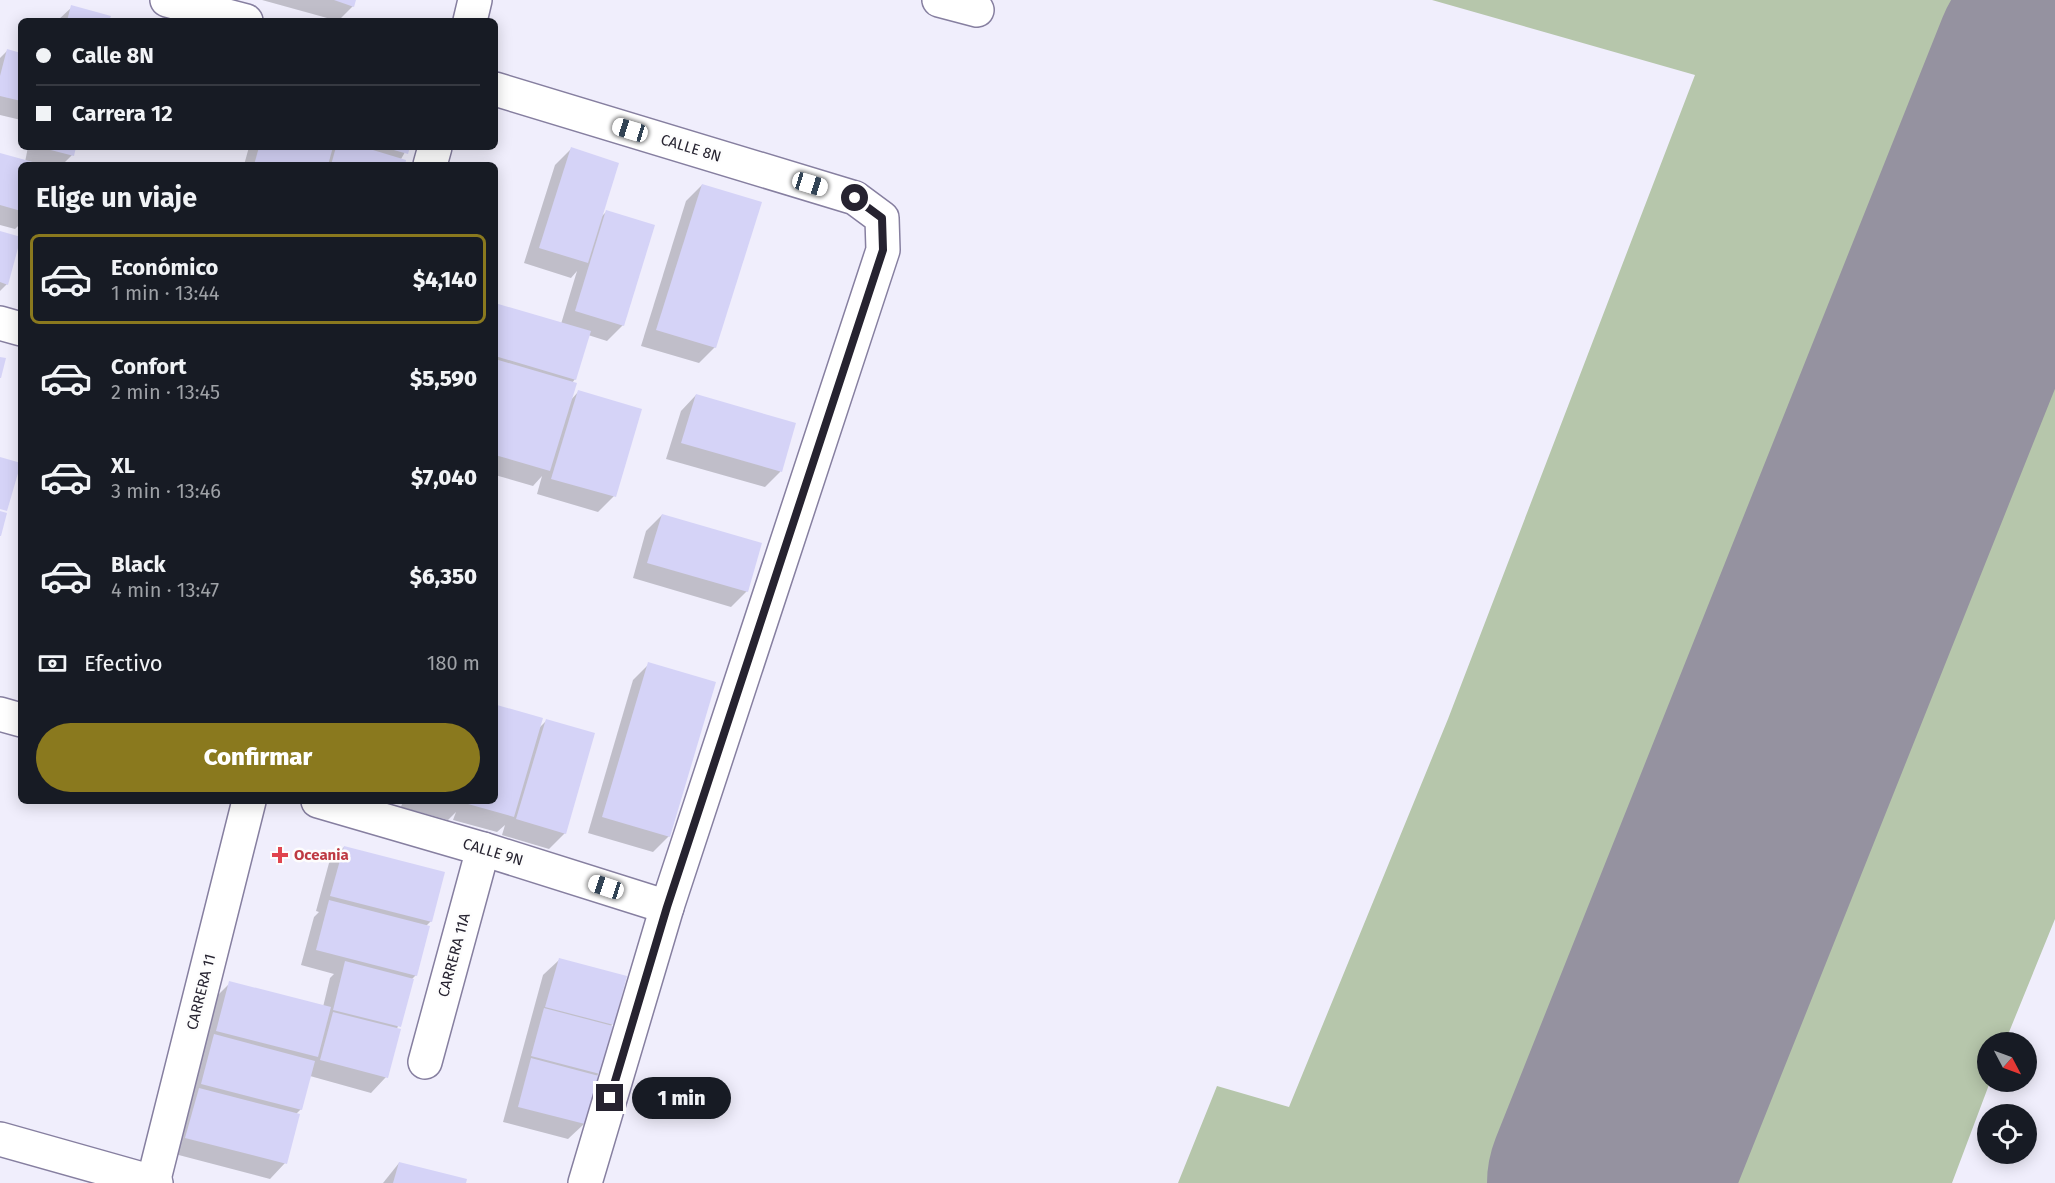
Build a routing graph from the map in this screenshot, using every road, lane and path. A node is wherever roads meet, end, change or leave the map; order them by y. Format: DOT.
graph roads {
  1 [pos="167,0"];
  2 [pos="475,0"];
  3 [pos="939,0"];
  4 [pos="977,10"];
  5 [pos="235,18"];
  6 [pos="471,18"];
  7 [pos="498,90"];
  8 [pos="0,323"];
  9 [pos="18,328"];
  10 [pos="0,714"];
  11 [pos="18,719"];
  12 [pos="248,804"];
  13 [pos="328,804"];
  14 [pos="483,849"];
  15 [pos="667,907"];
  16 [pos="425,1062"];
  17 [pos="0,1139"];
  18 [pos="154,1183"];
  19 [pos="585,1183"];
  1 -- 5 [label="street"];
  2 -- 6 [label="street"];
  3 -- 4 [label="street"];
  7 -- 15 [label="street, CALLE 8N"];
  8 -- 9 [label="street"];
  10 -- 11 [label="street"];
  12 -- 18 [label="street, CARRERA 11"];
  13 -- 14 [label="street, CALLE 9N"];
  14 -- 15 [label="street, CALLE 9N"];
  14 -- 16 [label="street, CARRERA 11A"];
  15 -- 19 [label="street"];
  17 -- 18 [label="street"];
}
